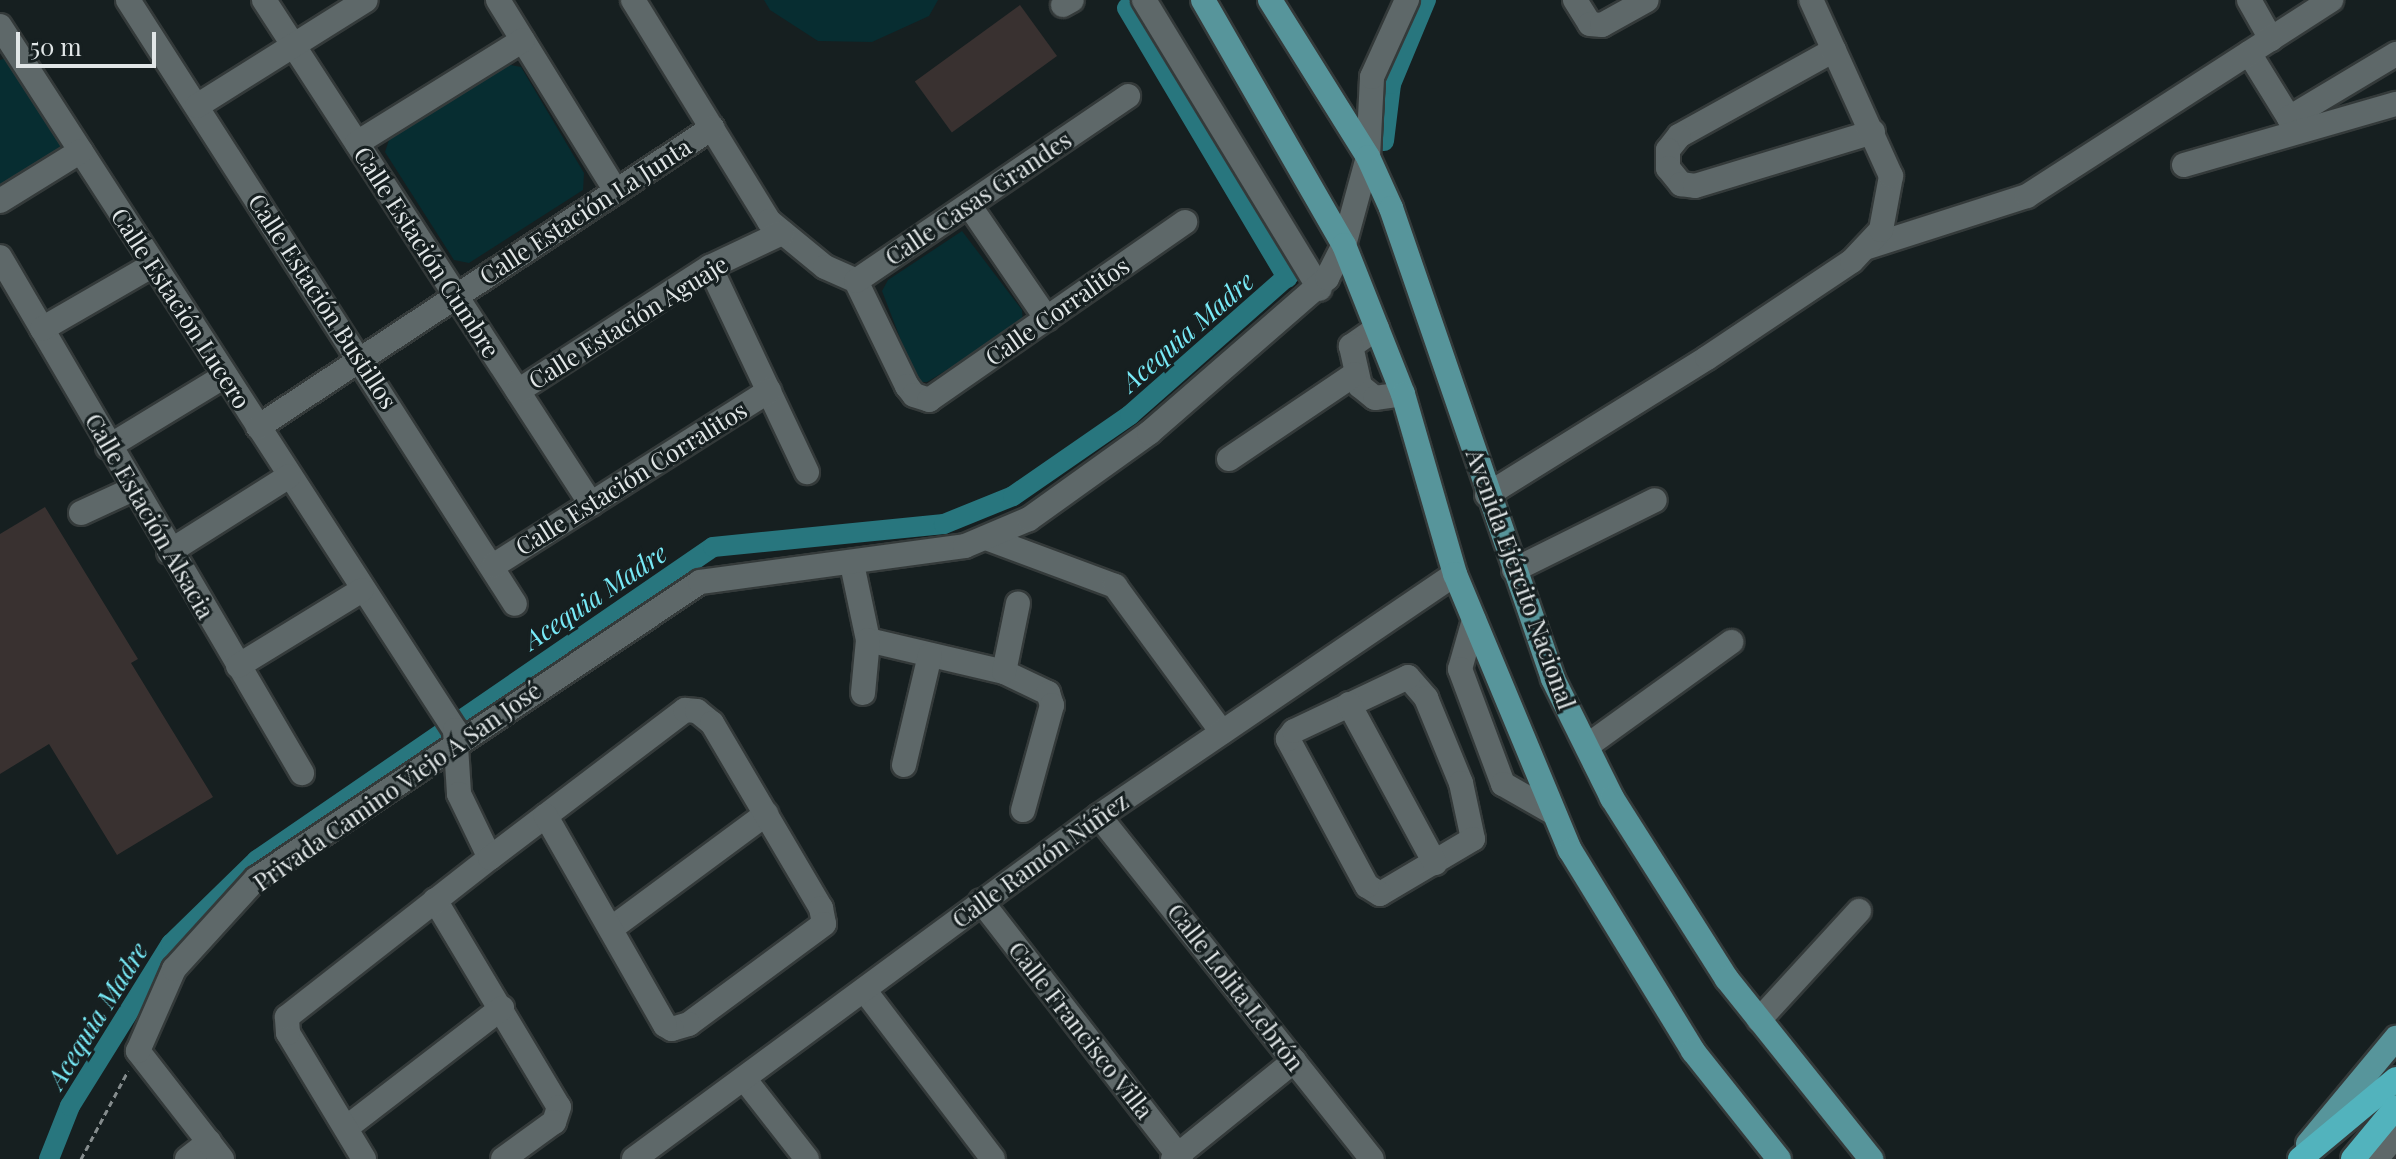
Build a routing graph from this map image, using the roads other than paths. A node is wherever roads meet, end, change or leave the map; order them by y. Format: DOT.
graph roads {
  1 [pos="128,0"];
  2 [pos="264,0"];
  3 [pos="366,0"];
  4 [pos="498,0"];
  5 [pos="633,0"];
  6 [pos="1144,0"];
  7 [pos="1203,0"];
  8 [pos="1270,0"];
  9 [pos="1407,0"];
  10 [pos="1575,0"];
  11 [pos="1647,0"];
  12 [pos="1811,0"];
  13 [pos="2249,0"];
  14 [pos="2331,0"];
  15 [pos="3,37"];
  16 [pos="2271,39"];
  17 [pos="523,40"];
  18 [pos="293,45"];
  19 [pos="1834,50"];
  20 [pos="2249,53"];
  21 [pos="2396,54"];
  22 [pos="1128,96"];
  23 [pos="2396,104"];
  24 [pos="197,106"];
  25 [pos="2294,125"];
  26 [pos="712,128"];
  27 [pos="1873,132"];
  28 [pos="357,143"];
  29 [pos="81,151"];
  30 [pos="1368,157"];
  31 [pos="2184,165"];
  32 [pos="616,191"];
  33 [pos="0,201"];
  34 [pos="969,205"];
  35 [pos="1185,222"];
  36 [pos="773,231"];
  37 [pos="1344,245"];
  38 [pos="1863,249"];
  39 [pos="0,257"];
  40 [pos="153,265"];
  41 [pos="710,267"];
  42 [pos="856,281"];
  43 [pos="1320,289"];
  44 [pos="456,296"];
  45 [pos="1047,319"];
  46 [pos="1377,328"];
  47 [pos="42,329"];
  48 [pos="360,359"];
  49 [pos="1355,374"];
  50 [pos="225,376"];
  51 [pos="518,391"];
  52 [pos="769,391"];
  53 [pos="1403,394"];
  54 [pos="258,427"];
  55 [pos="108,447"];
  56 [pos="1229,459"];
  57 [pos="807,472"];
  58 [pos="289,476"];
  59 [pos="133,489"];
  60 [pos="1487,495"];
  61 [pos="1655,500"];
  62 [pos="591,504"];
  63 [pos="81,513"];
  64 [pos="986,538"];
  65 [pos="169,552"];
  66 [pos="852,564"];
  67 [pos="493,566"];
  68 [pos="1514,570"];
  69 [pos="1455,574"];
  70 [pos="362,590"];
  71 [pos="1018,603"];
  72 [pos="515,604"];
  73 [pos="1474,620"];
  74 [pos="868,640"];
  75 [pos="1731,642"];
  76 [pos="930,655"];
  77 [pos="238,666"];
  78 [pos="1004,672"];
  79 [pos="863,693"];
  80 [pos="1349,704"];
  81 [pos="452,729"];
  82 [pos="1222,732"];
  83 [pos="1587,746"];
  84 [pos="904,765"];
  85 [pos="302,773"];
  86 [pos="1503,781"];
  87 [pos="1464,792"];
  88 [pos="1023,810"];
  89 [pos="1552,812"];
  90 [pos="766,814"];
  91 [pos="546,816"];
  92 [pos="1099,816"];
  93 [pos="490,858"];
  94 [pos="1435,863"];
  95 [pos="435,900"];
  96 [pos="981,901"];
  97 [pos="1859,911"];
  98 [pos="612,928"];
  99 [pos="865,991"];
  100 [pos="502,1008"];
  101 [pos="1759,1020"];
  102 [pos="2396,1038"];
  103 [pos="1294,1061"];
  104 [pos="2396,1079"];
  105 [pos="746,1081"];
  106 [pos="2396,1107"];
  107 [pos="346,1128"];
  108 [pos="2396,1135"];
  109 [pos="216,1150"];
  110 [pos="1863,1156"];
  111 [pos="1177,1158"];
  112 [pos="187,1159"];
  113 [pos="364,1159"];
  114 [pos="503,1159"];
  115 [pos="634,1159"];
  116 [pos="807,1159"];
  117 [pos="993,1159"];
  118 [pos="1372,1159"];
  119 [pos="1779,1159"];
  120 [pos="2298,1159"];
  121 [pos="2353,1159"];
  122 [pos="2376,1159"];
  1 -- 24 [label="street, Calle Estación Bustillos"];
  2 -- 18 [label="street, Calle Estación Cumbre"];
  3 -- 18 [label="street"];
  4 -- 17 [label="street"];
  5 -- 26 [label="street"];
  6 -- 43 [label="street"];
  7 -- 37 [label="main road"];
  8 -- 30 [label="main road, Avenida Ejército Nacional"];
  9 -- 30 [label="street"];
  10 -- 11 [label="street"];
  12 -- 19 [label="street"];
  13 -- 16 [label="street"];
  14 -- 16 [label="street"];
  15 -- 29 [label="street, Calle Estación Lucero"];
  16 -- 20 [label="street"];
  17 -- 28 [label="street"];
  17 -- 32 [label="street"];
  18 -- 24 [label="street"];
  18 -- 28 [label="street, Calle Estación Cumbre"];
  19 -- 27 [label="street"];
  19 -- 27 [label="street"];
  20 -- 25 [label="street"];
  20 -- 38 [label="street"];
  21 -- 25 [label="street"];
  22 -- 34 [label="street, Calle Casas Grandes"];
  23 -- 25 [label="street"];
  24 -- 48 [label="street, Calle Estación Bustillos"];
  25 -- 31 [label="street"];
  26 -- 32 [label="street, Calle Estación La Junta"];
  26 -- 36 [label="street"];
  27 -- 38 [label="street"];
  28 -- 44 [label="street, Calle Estación Cumbre"];
  29 -- 33 [label="street"];
  29 -- 40 [label="street, Calle Estación Lucero"];
  30 -- 37 [label="street"];
  30 -- 60 [label="main road, Avenida Ejército Nacional"];
  32 -- 44 [label="street, Calle Estación La Junta"];
  34 -- 42 [label="street, Calle Casas Grandes"];
  34 -- 45 [label="street"];
  35 -- 45 [label="street, Calle Corralitos"];
  36 -- 41 [label="street, Calle Estación Aguaje"];
  36 -- 42 [label="street"];
  37 -- 43 [label="street"];
  37 -- 46 [label="main road"];
  38 -- 60 [label="street"];
  39 -- 47 [label="street, Calle Estación Alsacia"];
  40 -- 47 [label="street"];
  40 -- 50 [label="street, Calle Estación Lucero"];
  41 -- 51 [label="street, Calle Estación Aguaje"];
  41 -- 52 [label="street"];
  42 -- 45 [label="street, Calle Corralitos"];
  43 -- 64 [label="street"];
  44 -- 48 [label="street, Calle Estación La Junta"];
  44 -- 51 [label="street, Calle Estación Cumbre"];
  46 -- 49 [label="street"];
  46 -- 53 [label="main road"];
  47 -- 55 [label="street, Calle Estación Alsacia"];
  48 -- 54 [label="street, Calle Estación La Junta"];
  48 -- 67 [label="street, Calle Estación Bustillos"];
  49 -- 53 [label="street"];
  49 -- 56 [label="street"];
  50 -- 54 [label="street, Calle Estación Lucero"];
  50 -- 55 [label="street"];
  51 -- 62 [label="street, Calle Estación Cumbre"];
  52 -- 57 [label="street"];
  52 -- 62 [label="street, Calle Estación Corralitos"];
  53 -- 69 [label="main road"];
  54 -- 58 [label="street, Calle Estación Lucero"];
  55 -- 59 [label="street, Calle Estación Alsacia"];
  58 -- 65 [label="street"];
  58 -- 70 [label="street, Calle Estación Lucero"];
  59 -- 63 [label="street"];
  59 -- 65 [label="street, Calle Estación Alsacia"];
  60 -- 68 [label="main road, Avenida Ejército Nacional"];
  61 -- 68 [label="street"];
  62 -- 67 [label="street, Calle Estación Corralitos"];
  64 -- 66 [label="street"];
  64 -- 82 [label="street"];
  65 -- 77 [label="street, Calle Estación Alsacia"];
  66 -- 74 [label="street"];
  66 -- 81 [label="street, Privada Camino Viejo A San José"];
  67 -- 72 [label="street, Calle Estación Bustillos"];
  68 -- 83 [label="main road, Avenida Ejército Nacional"];
  69 -- 73 [label="main road"];
  69 -- 82 [label="street, Calle Ramón Núñez"];
  70 -- 77 [label="street"];
  70 -- 81 [label="street, Calle Estación Lucero"];
  71 -- 78 [label="street"];
  73 -- 86 [label="street"];
  73 -- 89 [label="main road"];
  74 -- 76 [label="street"];
  74 -- 79 [label="street"];
  75 -- 83 [label="street"];
  76 -- 78 [label="street"];
  76 -- 84 [label="street"];
  77 -- 85 [label="street, Calle Estación Alsacia"];
  78 -- 88 [label="street"];
  80 -- 87 [label="street"];
  80 -- 94 [label="street"];
  80 -- 94 [label="street"];
  81 -- 93 [label="street"];
  81 -- 109 [label="street, Privada Camino Viejo A San José"];
  82 -- 92 [label="street, Calle Ramón Núñez"];
  83 -- 101 [label="main road, Avenida Ejército Nacional"];
  86 -- 87 [label="street"];
  86 -- 89 [label="street"];
  87 -- 94 [label="street"];
  89 -- 119 [label="main road"];
  90 -- 91 [label="street"];
  90 -- 98 [label="street"];
  90 -- 98 [label="street"];
  91 -- 93 [label="street"];
  91 -- 98 [label="street"];
  92 -- 96 [label="street, Calle Ramón Núñez"];
  92 -- 103 [label="street, Calle Lolita Lebrón"];
  93 -- 95 [label="street"];
  95 -- 100 [label="street"];
  95 -- 107 [label="street"];
  96 -- 99 [label="street, Calle Ramón Núñez"];
  96 -- 111 [label="street, Calle Francisco Villa"];
  97 -- 101 [label="street"];
  99 -- 105 [label="street, Calle Ramón Núñez"];
  99 -- 117 [label="street"];
  100 -- 107 [label="street"];
  100 -- 114 [label="street"];
  101 -- 110 [label="main road, Avenida Ejército Nacional"];
  102 -- 120 [label="main road"];
  103 -- 111 [label="street"];
  103 -- 118 [label="street, Calle Lolita Lebrón"];
  104 -- 120 [label="highway"];
  105 -- 115 [label="street, Calle Ramón Núñez"];
  105 -- 116 [label="street"];
  106 -- 121 [label="highway"];
  107 -- 113 [label="street"];
  108 -- 122 [label="street"];
  109 -- 112 [label="street"];
}
